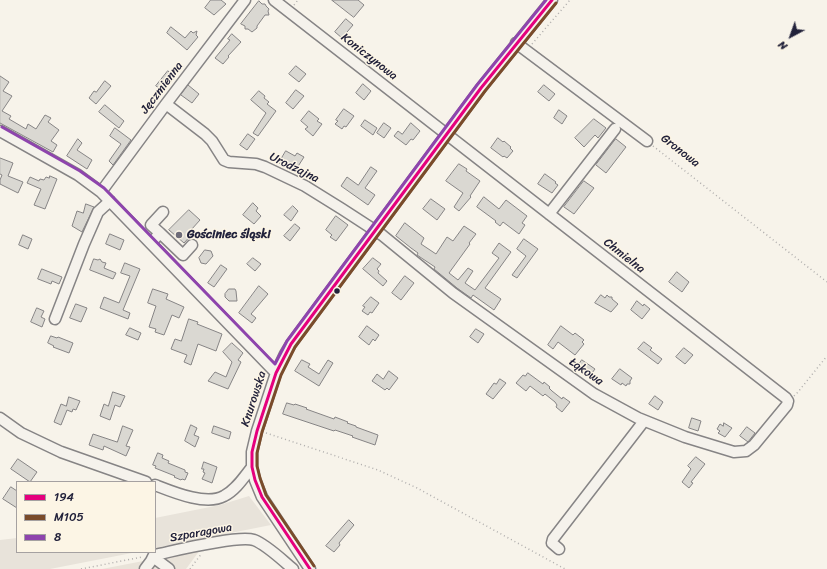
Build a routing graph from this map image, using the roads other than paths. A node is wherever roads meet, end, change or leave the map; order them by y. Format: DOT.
graph roads {
  1 [pos="245,0"];
  2 [pos="274,0"];
  3 [pos="552,0"];
  4 [pos="516,43"];
  5 [pos="166,104"];
  6 [pos="615,129"];
  7 [pos="0,131"];
  8 [pos="446,135"];
  9 [pos="647,142"];
  10 [pos="101,192"];
  11 [pos="110,201"];
  12 [pos="163,212"];
  13 [pos="549,214"];
  14 [pos="376,231"];
  15 [pos="160,233"];
  16 [pos="151,243"];
  17 [pos="192,245"];
  18 [pos="55,319"];
  19 [pos="276,373"];
  20 [pos="786,399"];
  21 [pos="0,418"];
  22 [pos="644,421"];
  23 [pos="252,467"];
  24 [pos="143,481"];
  25 [pos="156,485"];
  26 [pos="559,549"];
  27 [pos="154,555"];
  28 [pos="307,568"];
  29 [pos="145,569"];
  30 [pos="169,569"];
  31 [pos="293,569"];
  1 -- 5 [label="street, Jęczmienna"];
  2 -- 8 [label="street, Koniczynowa"];
  3 -- 4 [label="street, Knurowska"];
  4 -- 8 [label="street, Knurowska"];
  4 -- 9 [label="street, Gronowa"];
  5 -- 10 [label="street, Jęczmienna"];
  5 -- 14 [label="street, Urodzajna"];
  6 -- 13 [label="street"];
  7 -- 10 [label="street"];
  8 -- 13 [label="street, Chmielna"];
  8 -- 14 [label="street, Knurowska"];
  10 -- 11 [label="street"];
  11 -- 16 [label="street"];
  11 -- 18 [label="street"];
  12 -- 15 [label="street"];
  13 -- 20 [label="street, Chmielna"];
  14 -- 19 [label="street, Knurowska"];
  14 -- 22 [label="street, Łąkowa"];
  15 -- 16 [label="street"];
  15 -- 17 [label="street"];
  16 -- 19 [label="street"];
  19 -- 23 [label="street, Knurowska"];
  20 -- 22 [label="street, Łąkowa"];
  21 -- 24 [label="street"];
  22 -- 26 [label="street"];
  23 -- 25 [label="street"];
  23 -- 28 [label="street, Knurowska"];
  27 -- 29 [label="street"];
  27 -- 30 [label="street"];
  27 -- 31 [label="street, Szparagowa"];
}
